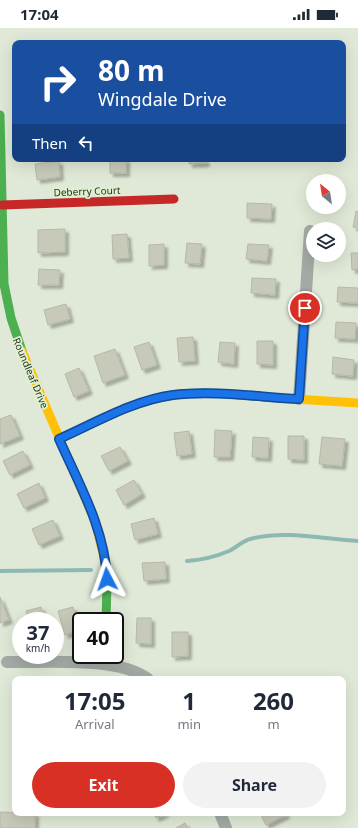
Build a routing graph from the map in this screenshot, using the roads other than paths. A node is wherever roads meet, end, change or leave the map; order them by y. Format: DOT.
graph roads {
  1 [pos="0,115"];
  2 [pos="174,199"];
  3 [pos="2,205"];
  4 [pos="308,262"];
  5 [pos="299,399"];
  6 [pos="358,403"];
  7 [pos="59,439"];
  8 [pos="106,612"];
  9 [pos="72,660"];
  10 [pos="7,662"];
  11 [pos="116,664"];
  12 [pos="144,676"];
  13 [pos="221,816"];
  14 [pos="226,828"];
  1 -- 3 [label="street, Roundleaf Drive"];
  2 -- 3 [label="street, Deberry Court"];
  3 -- 7 [label="street, Roundleaf Drive"];
  4 -- 5 [label="street"];
  5 -- 6 [label="street"];
  5 -- 7 [label="street"];
  7 -- 8 [label="street, Roundleaf Drive"];
  9 -- 10 [label="street"];
  11 -- 12 [label="street"];
  13 -- 14 [label="street"];
}
